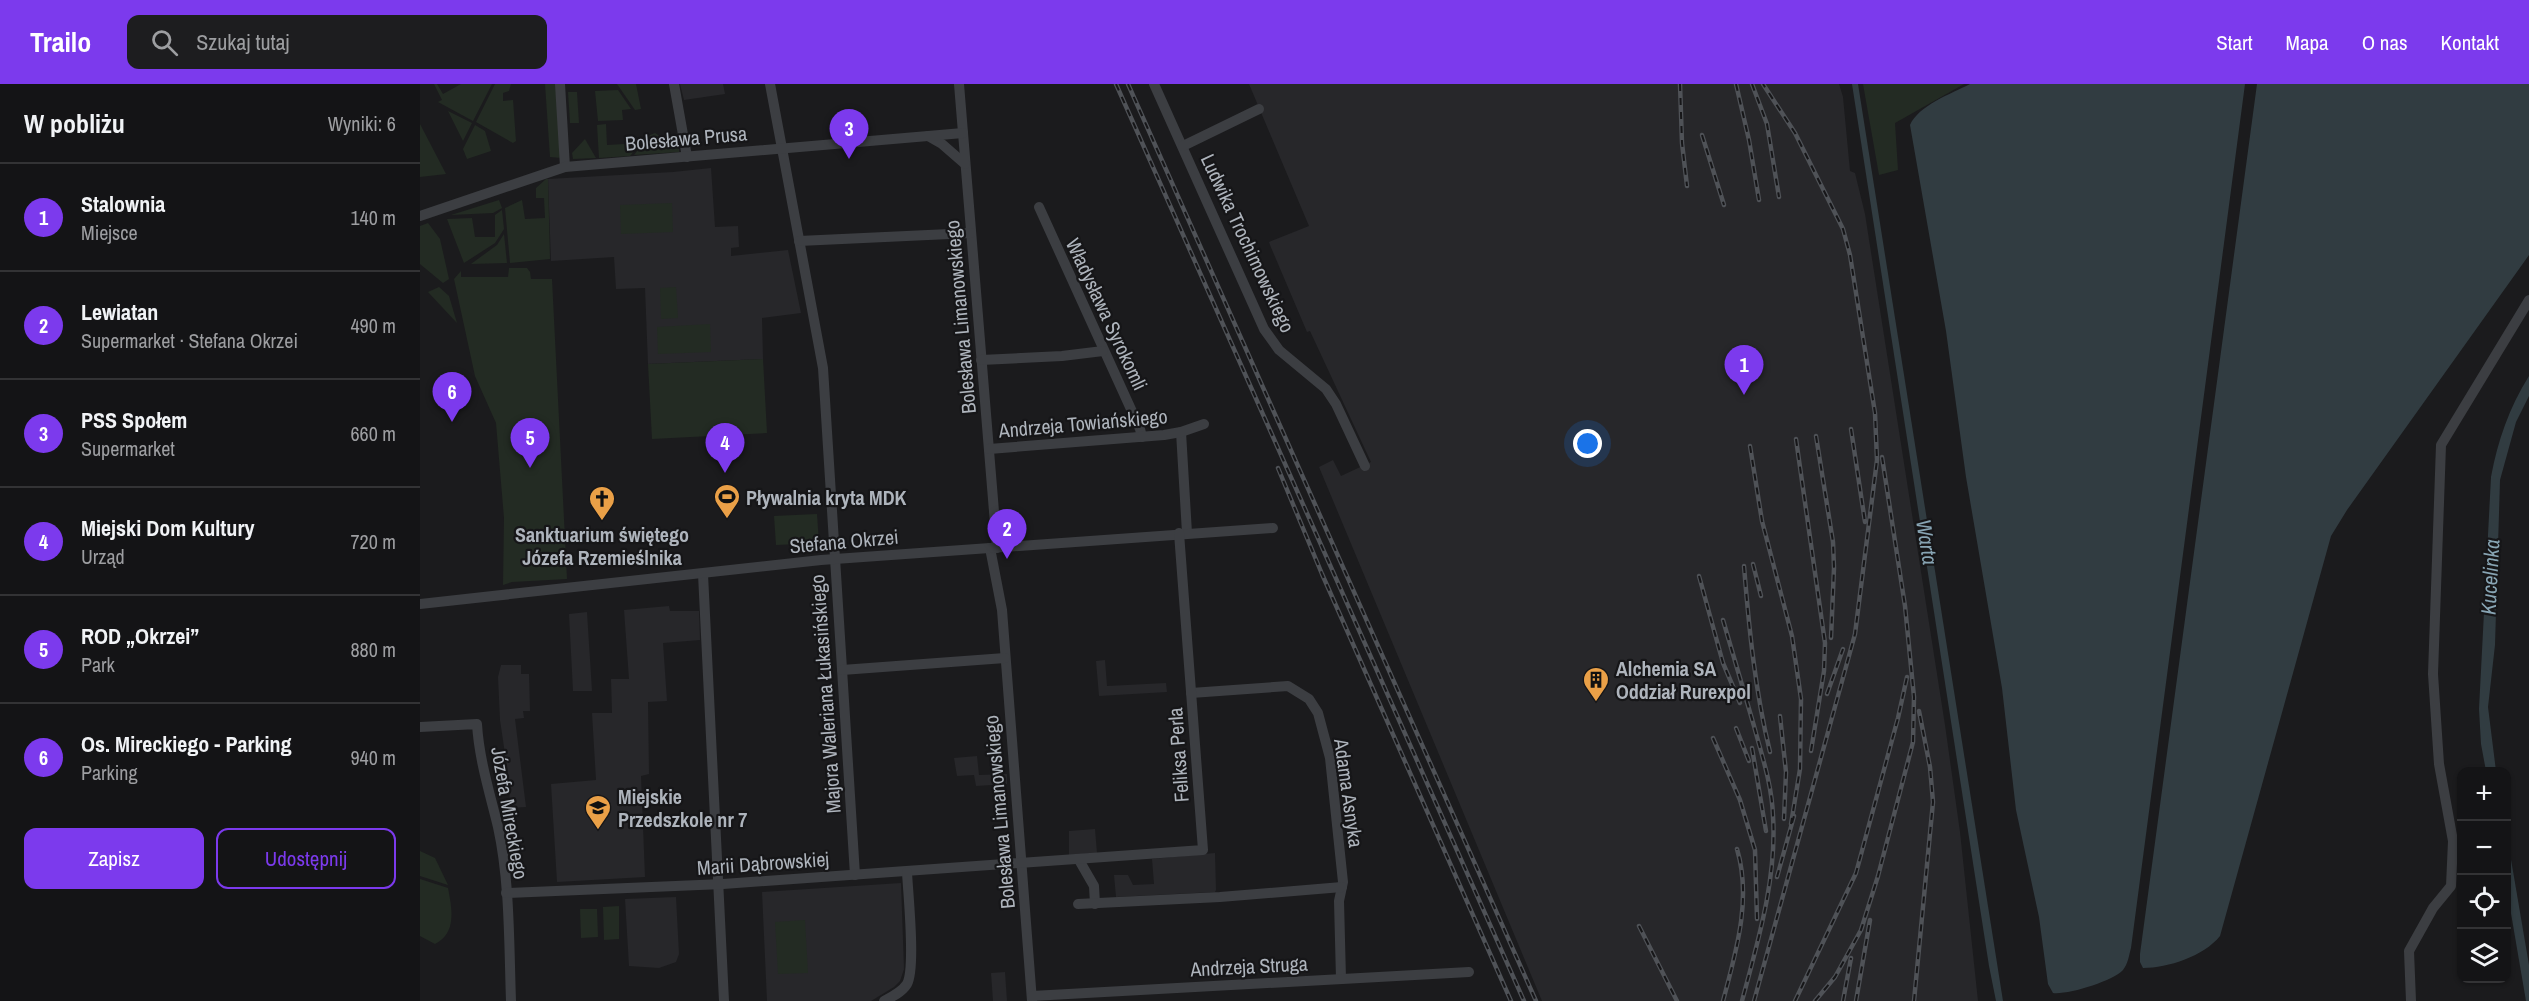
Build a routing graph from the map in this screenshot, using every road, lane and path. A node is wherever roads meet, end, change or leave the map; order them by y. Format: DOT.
graph roads {
  1 [pos="560,84"];
  2 [pos="674,84"];
  3 [pos="770,84"];
  4 [pos="959,84"];
  5 [pos="1154,84"];
  6 [pos="1259,109"];
  7 [pos="963,133"];
  8 [pos="928,136"];
  9 [pos="1183,146"];
  10 [pos="781,147"];
  11 [pos="687,157"];
  12 [pos="965,164"];
  13 [pos="565,167"];
  14 [pos="1039,207"];
  15 [pos="420,216"];
  16 [pos="971,233"];
  17 [pos="799,241"];
  18 [pos="2529,300"];
  19 [pos="1103,351"];
  20 [pos="981,360"];
  21 [pos="1204,424"];
  22 [pos="1181,432"];
  23 [pos="1142,437"];
  24 [pos="989,449"];
  25 [pos="1365,466"];
  26 [pos="1273,528"];
  27 [pos="1183,533"];
  28 [pos="994,548"];
  29 [pos="833,559"];
  30 [pos="703,574"];
  31 [pos="420,604"];
  32 [pos="1005,658"];
  33 [pos="842,670"];
  34 [pos="1191,693"];
  35 [pos="420,727"];
  36 [pos="1079,860"];
  37 [pos="1022,865"];
  38 [pos="907,872"];
  39 [pos="855,875"];
  40 [pos="718,884"];
  41 [pos="1342,887"];
  42 [pos="506,893"];
  43 [pos="1078,904"];
  44 [pos="1095,904"];
  45 [pos="1469,972"];
  46 [pos="1341,979"];
  47 [pos="1032,999"];
  48 [pos="511,1001"];
  49 [pos="724,1001"];
  50 [pos="884,1001"];
  51 [pos="2411,1001"];
  1 -- 13 [label="street"];
  2 -- 11 [label="street"];
  3 -- 10 [label="street, Majora Waleriana Łukasińskiego"];
  4 -- 7 [label="street, Bolesława Limanowskiego"];
  5 -- 9 [label="street, Ludwika Trochimowskiego"];
  6 -- 9 [label="street"];
  7 -- 8 [label="street, Bolesława Prusa"];
  7 -- 12 [label="street, Bolesława Limanowskiego"];
  8 -- 10 [label="street, Bolesława Prusa"];
  8 -- 12 [label="street"];
  9 -- 25 [label="street, Ludwika Trochimowskiego"];
  10 -- 11 [label="street, Bolesława Prusa"];
  10 -- 17 [label="street, Majora Waleriana Łukasińskiego"];
  11 -- 13 [label="street, Bolesława Prusa"];
  12 -- 16 [label="street, Bolesława Limanowskiego"];
  13 -- 15 [label="street, Bolesława Prusa"];
  14 -- 19 [label="street, Władysława Syrokomli"];
  16 -- 17 [label="street"];
  16 -- 20 [label="street, Bolesława Limanowskiego"];
  17 -- 29 [label="street, Majora Waleriana Łukasińskiego"];
  18 -- 51 [label="street"];
  19 -- 20 [label="street"];
  19 -- 23 [label="street, Władysława Syrokomli"];
  20 -- 24 [label="street, Bolesława Limanowskiego"];
  21 -- 22 [label="street, Andrzeja Towiańskiego"];
  22 -- 23 [label="street, Andrzeja Towiańskiego"];
  22 -- 27 [label="street, Andrzeja Towiańskiego"];
  23 -- 24 [label="street, Andrzeja Towiańskiego"];
  24 -- 28 [label="street, Bolesława Limanowskiego"];
  26 -- 27 [label="street, Stefana Okrzei"];
  27 -- 28 [label="street, Stefana Okrzei"];
  27 -- 34 [label="street, Feliksa Perla"];
  28 -- 29 [label="street, Stefana Okrzei"];
  28 -- 32 [label="street, Bolesława Limanowskiego"];
  29 -- 30 [label="street, Stefana Okrzei"];
  29 -- 33 [label="street, Majora Waleriana Łukasińskiego"];
  30 -- 31 [label="street, Stefana Okrzei"];
  30 -- 40 [label="street"];
  32 -- 33 [label="street"];
  32 -- 37 [label="street, Bolesława Limanowskiego"];
  33 -- 39 [label="street, Majora Waleriana Łukasińskiego"];
  34 -- 36 [label="street, Feliksa Perla"];
  34 -- 41 [label="street, Adama Asnyka"];
  35 -- 42 [label="street, Józefa Mireckiego"];
  36 -- 37 [label="street, Feliksa Perla"];
  36 -- 44 [label="street"];
  37 -- 38 [label="street, Marii Dąbrowskiej"];
  37 -- 47 [label="street, Bolesława Limanowskiego"];
  38 -- 39 [label="street, Marii Dąbrowskiej"];
  38 -- 50 [label="street"];
  39 -- 40 [label="street, Marii Dąbrowskiej"];
  40 -- 42 [label="street, Marii Dąbrowskiej"];
  40 -- 49 [label="street"];
  41 -- 44 [label="street"];
  41 -- 46 [label="street, Adama Asnyka"];
  42 -- 48 [label="street, Józefa Mireckiego"];
  43 -- 44 [label="street"];
  45 -- 46 [label="street, Andrzeja Struga"];
  46 -- 47 [label="street, Andrzeja Struga"];
}
